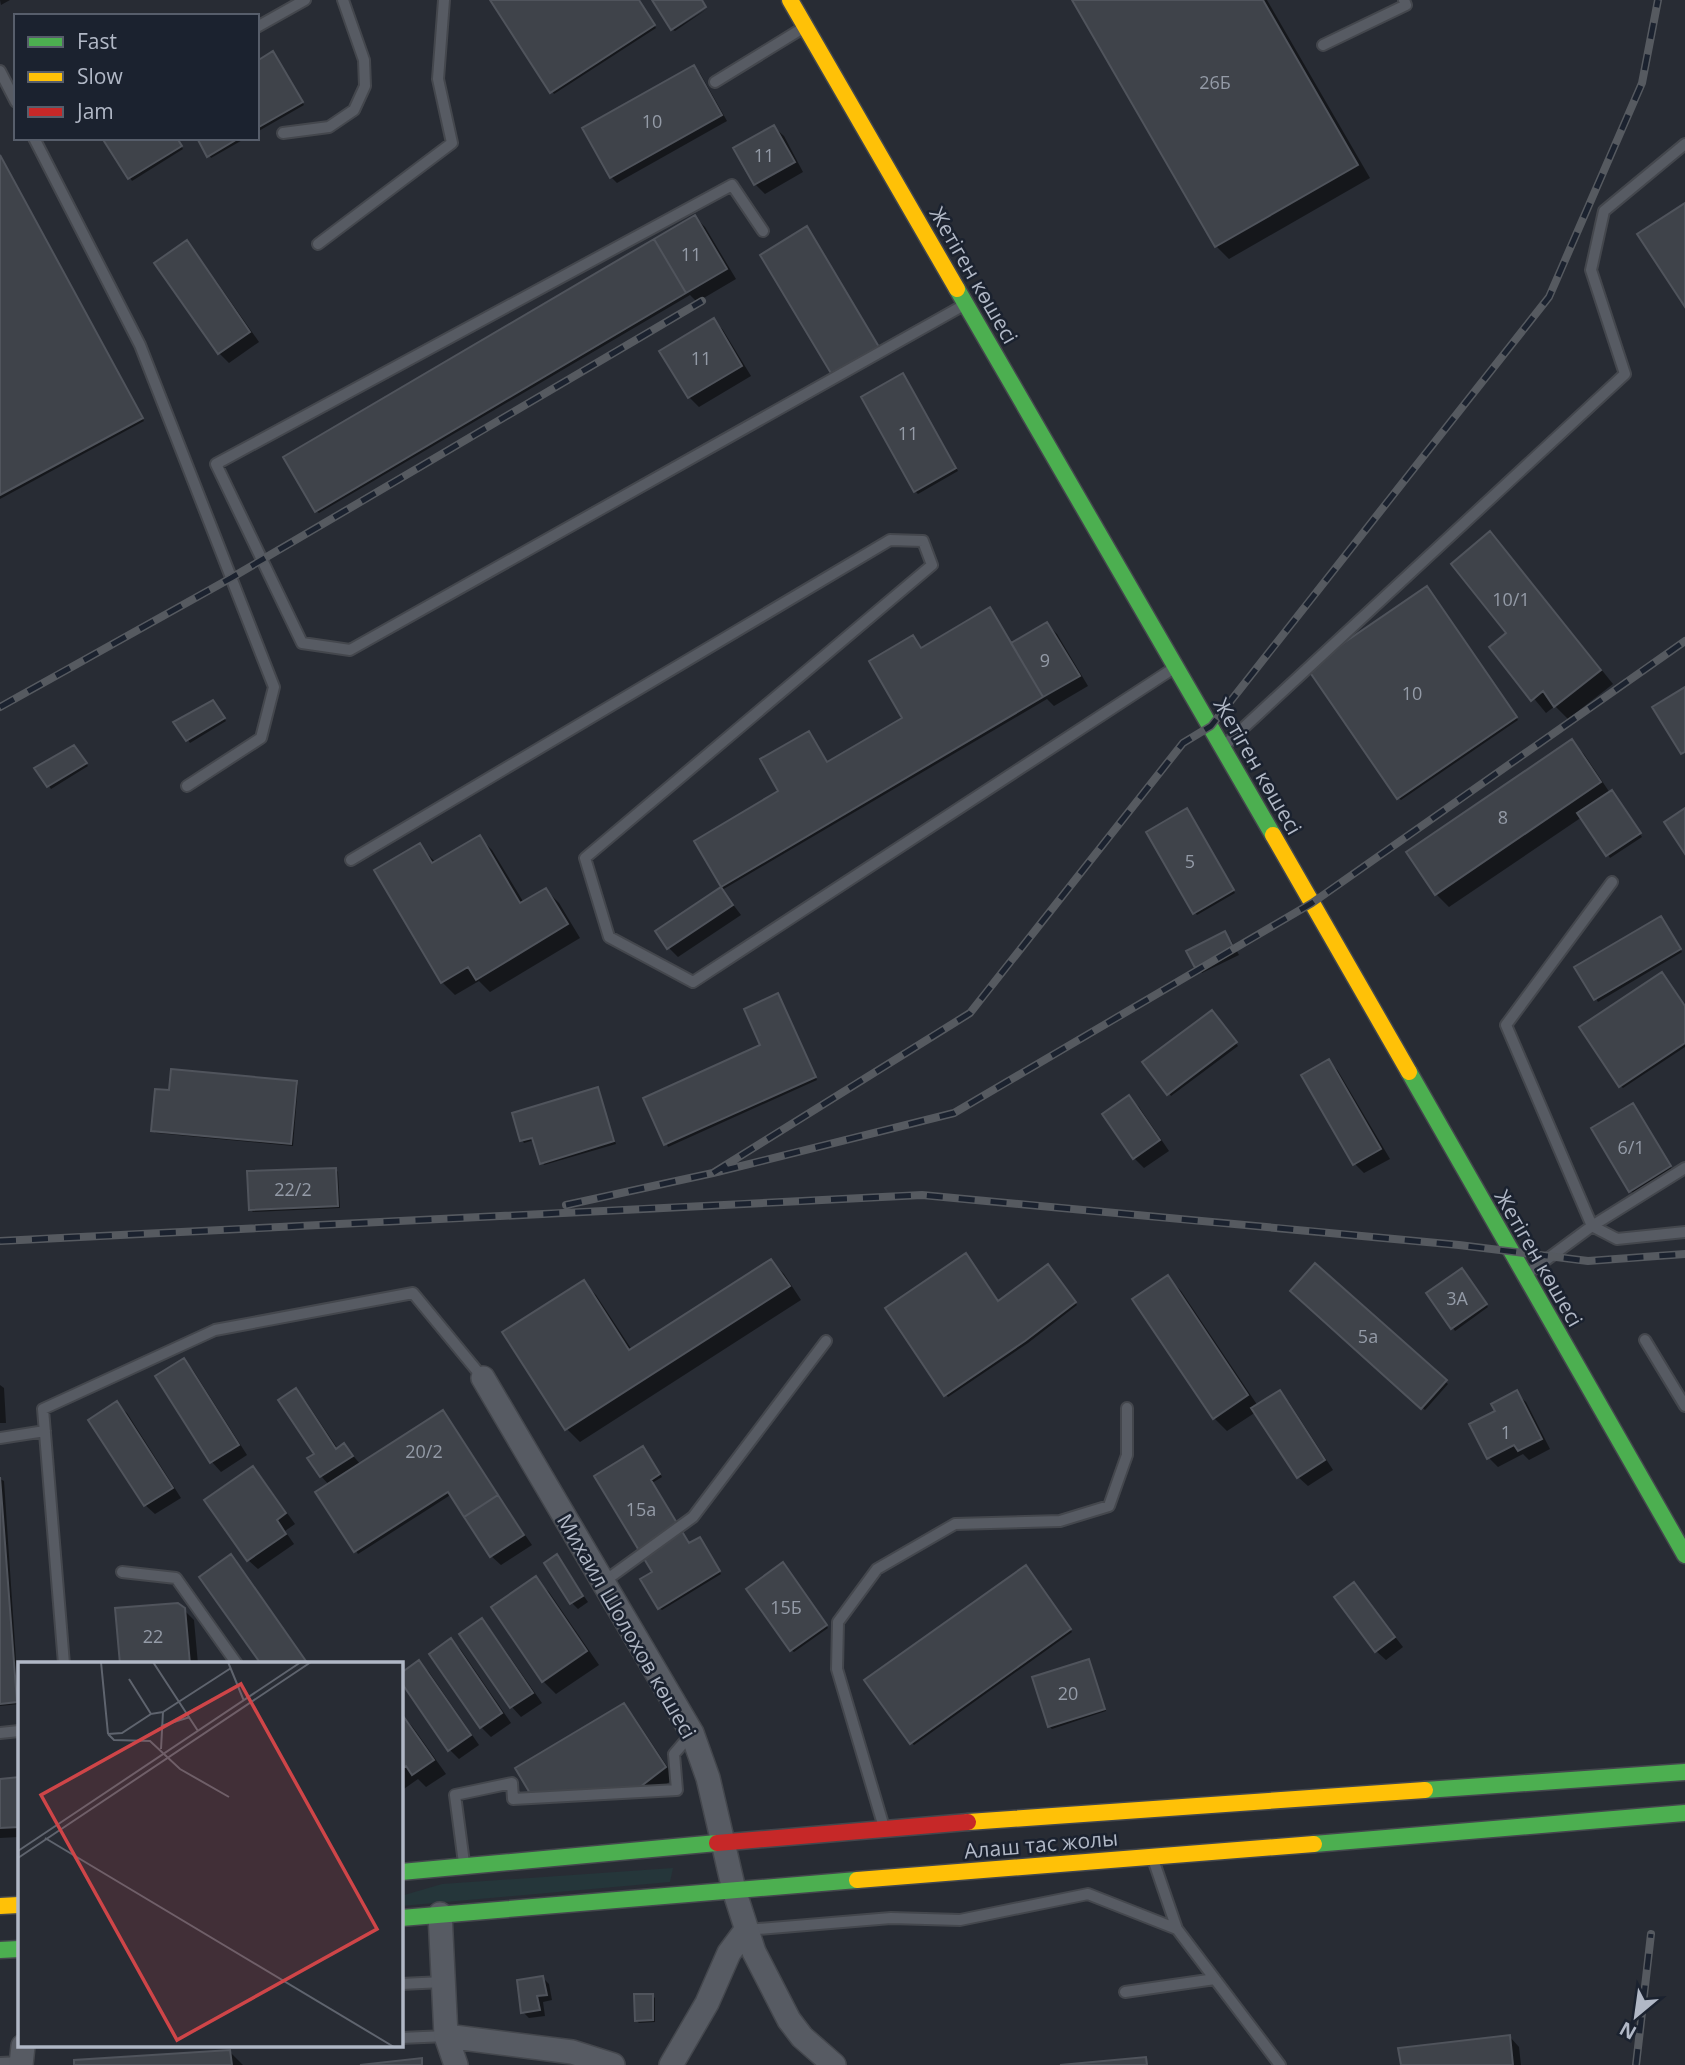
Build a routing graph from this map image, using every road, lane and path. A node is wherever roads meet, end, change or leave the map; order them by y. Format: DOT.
graph roads {
  1 [pos="305,0"];
  2 [pos="343,0"];
  3 [pos="444,0"];
  4 [pos="790,0"];
  5 [pos="1404,0"];
  6 [pos="259,26"];
  7 [pos="805,26"];
  8 [pos="1323,45"];
  9 [pos="0,71"];
  10 [pos="715,82"];
  11 [pos="14,98"];
  12 [pos="283,133"];
  13 [pos="35,140"];
  14 [pos="1685,144"];
  15 [pos="763,231"];
  16 [pos="318,244"];
  17 [pos="966,304"];
  18 [pos="1177,667"];
  19 [pos="1223,747"];
  20 [pos="187,786"];
  21 [pos="351,860"];
  22 [pos="1612,882"];
  23 [pos="1685,1168"];
  24 [pos="1592,1226"];
  25 [pos="1685,1233"];
  26 [pos="1525,1275"];
  27 [pos="1645,1340"];
  28 [pos="827,1341"];
  29 [pos="482,1378"];
  30 [pos="1685,1406"];
  31 [pos="1127,1408"];
  32 [pos="45,1432"];
  33 [pos="0,1438"];
  34 [pos="1685,1555"];
  35 [pos="122,1572"];
  36 [pos="602,1583"];
  37 [pos="64,1662"];
  38 [pos="236,1662"];
  39 [pos="18,1731"];
  40 [pos="0,1733"];
  41 [pos="692,1734"];
  42 [pos="1683,1772"];
  43 [pos="1685,1813"];
  44 [pos="885,1830"];
  45 [pos="723,1842"];
  46 [pos="1152,1856"];
  47 [pos="465,1866"];
  48 [pos="402,1872"];
  49 [pos="734,1890"];
  50 [pos="18,1905"];
  51 [pos="0,1906"];
  52 [pos="440,1914"];
  53 [pos="402,1918"];
  54 [pos="1177,1929"];
  55 [pos="746,1930"];
  56 [pos="18,1949"];
  57 [pos="0,1950"];
  58 [pos="1215,1979"];
  59 [pos="443,1982"];
  60 [pos="402,1984"];
  61 [pos="1125,1993"];
  62 [pos="446,2036"];
  63 [pos="402,2038"];
  64 [pos="456,2065"];
  65 [pos="613,2065"];
  66 [pos="671,2065"];
  67 [pos="834,2065"];
  68 [pos="1280,2065"];
  1 -- 6 [label="lane"];
  2 -- 12 [label="lane"];
  3 -- 16 [label="lane"];
  4 -- 7 [label="main road, Жетіген көшесі"];
  5 -- 8 [label="lane"];
  7 -- 10 [label="lane"];
  7 -- 17 [label="main road, Жетіген көшесі"];
  9 -- 11 [label="lane"];
  13 -- 20 [label="lane"];
  14 -- 19 [label="lane"];
  15 -- 17 [label="lane"];
  17 -- 18 [label="main road, Жетіген көшесі"];
  18 -- 19 [label="main road, Жетіген көшесі"];
  18 -- 21 [label="lane"];
  19 -- 26 [label="main road, Жетіген көшесі"];
  22 -- 24 [label="lane"];
  23 -- 24 [label="lane"];
  24 -- 25 [label="lane"];
  24 -- 26 [label="lane"];
  26 -- 34 [label="main road, Жетіген көшесі"];
  27 -- 30 [label="lane"];
  28 -- 36 [label="lane"];
  29 -- 32 [label="lane"];
  29 -- 36 [label="street, Михаил Шолохов көшесі"];
  31 -- 44 [label="lane"];
  32 -- 33 [label="lane"];
  32 -- 37 [label="lane"];
  35 -- 38 [label="lane"];
  36 -- 41 [label="street, Михаил Шолохов көшесі"];
  39 -- 40 [label="lane"];
  41 -- 45 [label="street, Михаил Шолохов көшесі"];
  41 -- 47 [label="lane"];
  42 -- 44 [label="main road, Алаш тас жолы"];
  43 -- 46 [label="main road, Алаш тас жолы"];
  44 -- 45 [label="main road, Алаш тас жолы"];
  45 -- 47 [label="main road, Алаш тас жолы"];
  45 -- 49 [label="street, Михаил Шолохов көшесі"];
  46 -- 49 [label="main road, Алаш тас жолы"];
  46 -- 54 [label="lane"];
  47 -- 48 [label="main road, Алаш тас жолы"];
  49 -- 52 [label="main road, Алаш тас жолы"];
  49 -- 55 [label="street, Михаил Шолохов көшесі"];
  50 -- 51 [label="main road"];
  52 -- 53 [label="main road, Алаш тас жолы"];
  52 -- 59 [label="street"];
  54 -- 55 [label="lane"];
  54 -- 58 [label="lane"];
  55 -- 66 [label="street"];
  55 -- 67 [label="street, Михаил Шолохов көшесі"];
  56 -- 57 [label="main road"];
  58 -- 61 [label="lane"];
  58 -- 68 [label="lane"];
  59 -- 60 [label="lane"];
  59 -- 62 [label="street"];
  62 -- 63 [label="lane"];
  62 -- 64 [label="street"];
  62 -- 65 [label="street"];
}
